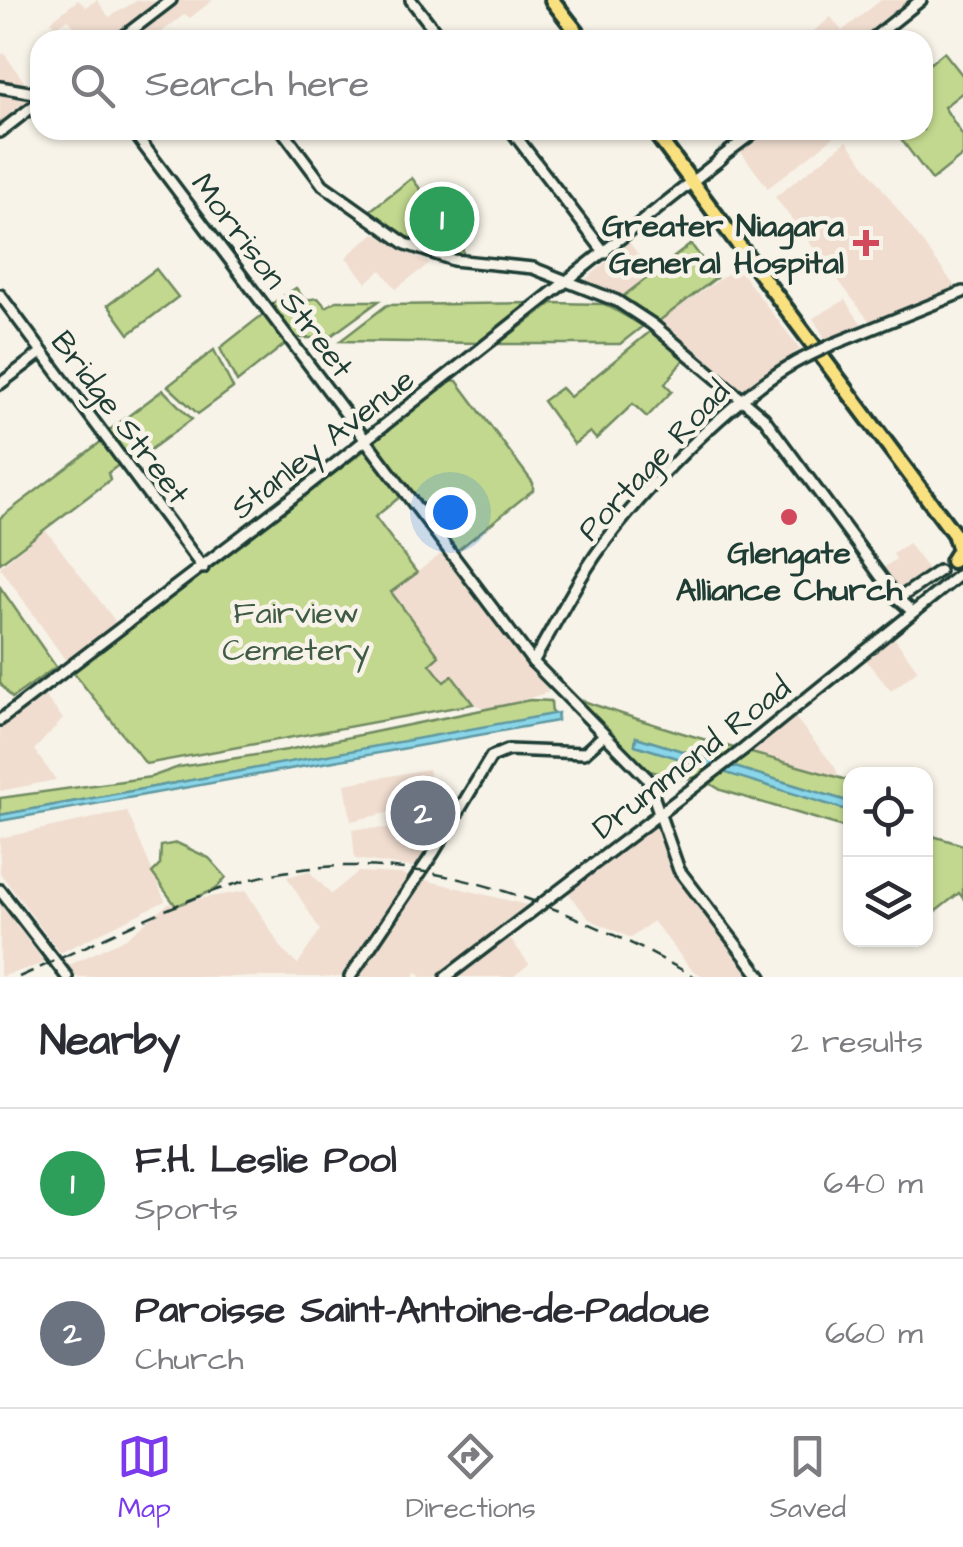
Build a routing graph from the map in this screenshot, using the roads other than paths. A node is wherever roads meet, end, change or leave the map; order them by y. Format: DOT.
graph roads {
  1 [pos="171,0"];
  2 [pos="411,0"];
  3 [pos="921,0"];
  4 [pos="561,4"];
  5 [pos="133,30"];
  6 [pos="434,30"];
  7 [pos="577,30"];
  8 [pos="583,30"];
  9 [pos="883,30"];
  10 [pos="0,85"];
  11 [pos="30,93"];
  12 [pos="30,104"];
  13 [pos="1,129"];
  14 [pos="140,140"];
  15 [pos="286,140"];
  16 [pos="519,140"];
  17 [pos="666,140"];
  18 [pos="744,140"];
  19 [pos="695,179"];
  20 [pos="605,252"];
  21 [pos="586,267"];
  22 [pos="568,281"];
  23 [pos="588,289"];
  24 [pos="963,292"];
  25 [pos="0,295"];
  26 [pos="42,352"];
  27 [pos="28,363"];
  28 [pos="53,366"];
  29 [pos="0,384"];
  30 [pos="741,401"];
  31 [pos="367,440"];
  32 [pos="957,532"];
  33 [pos="963,546"];
  34 [pos="958,559"];
  35 [pos="202,568"];
  36 [pos="938,571"];
  37 [pos="963,572"];
  38 [pos="904,604"];
  39 [pos="897,625"];
  40 [pos="533,662"];
  41 [pos="0,720"];
  42 [pos="604,735"];
  43 [pos="661,812"];
  44 [pos="0,890"];
  45 [pos="66,977"];
  46 [pos="350,977"];
  47 [pos="446,977"];
  48 [pos="760,977"];
  1 -- 5 [label="street"];
  2 -- 6 [label="street"];
  3 -- 9 [label="street"];
  4 -- 7 [label="highway"];
  4 -- 8 [label="highway"];
  10 -- 11 [label="street"];
  12 -- 13 [label="street"];
  14 -- 31 [label="street, Morrison Street"];
  15 -- 22 [label="street"];
  16 -- 20 [label="street"];
  17 -- 19 [label="highway"];
  18 -- 19 [label="street, Stanley Avenue"];
  19 -- 20 [label="street, Stanley Avenue"];
  19 -- 32 [label="highway"];
  20 -- 21 [label="street, Stanley Avenue"];
  21 -- 22 [label="street, Stanley Avenue"];
  21 -- 23 [label="street"];
  22 -- 23 [label="street"];
  22 -- 31 [label="street, Stanley Avenue"];
  23 -- 30 [label="street"];
  24 -- 30 [label="street, Portage Road, bridge"];
  25 -- 26 [label="street, Bridge Street"];
  26 -- 27 [label="street"];
  26 -- 28 [label="street, Bridge Street"];
  27 -- 28 [label="street"];
  27 -- 29 [label="street"];
  28 -- 35 [label="street, Bridge Street"];
  30 -- 38 [label="street"];
  30 -- 40 [label="street, Portage Road"];
  31 -- 35 [label="street, Stanley Avenue"];
  31 -- 40 [label="street, Morrison Street"];
  32 -- 33 [label="highway"];
  32 -- 34 [label="highway"];
  34 -- 36 [label="highway"];
  35 -- 41 [label="street, Stanley Avenue"];
  36 -- 38 [label="street"];
  37 -- 38 [label="street, Drummond Road"];
  38 -- 39 [label="street, Drummond Road"];
  38 -- 39 [label="street"];
  39 -- 43 [label="street, Drummond Road"];
  40 -- 42 [label="street, Morrison Street"];
  42 -- 43 [label="street, Morrison Street"];
  42 -- 46 [label="street"];
  43 -- 47 [label="street, Drummond Road"];
  43 -- 48 [label="street, Morrison Street"];
  44 -- 45 [label="street"];
}
